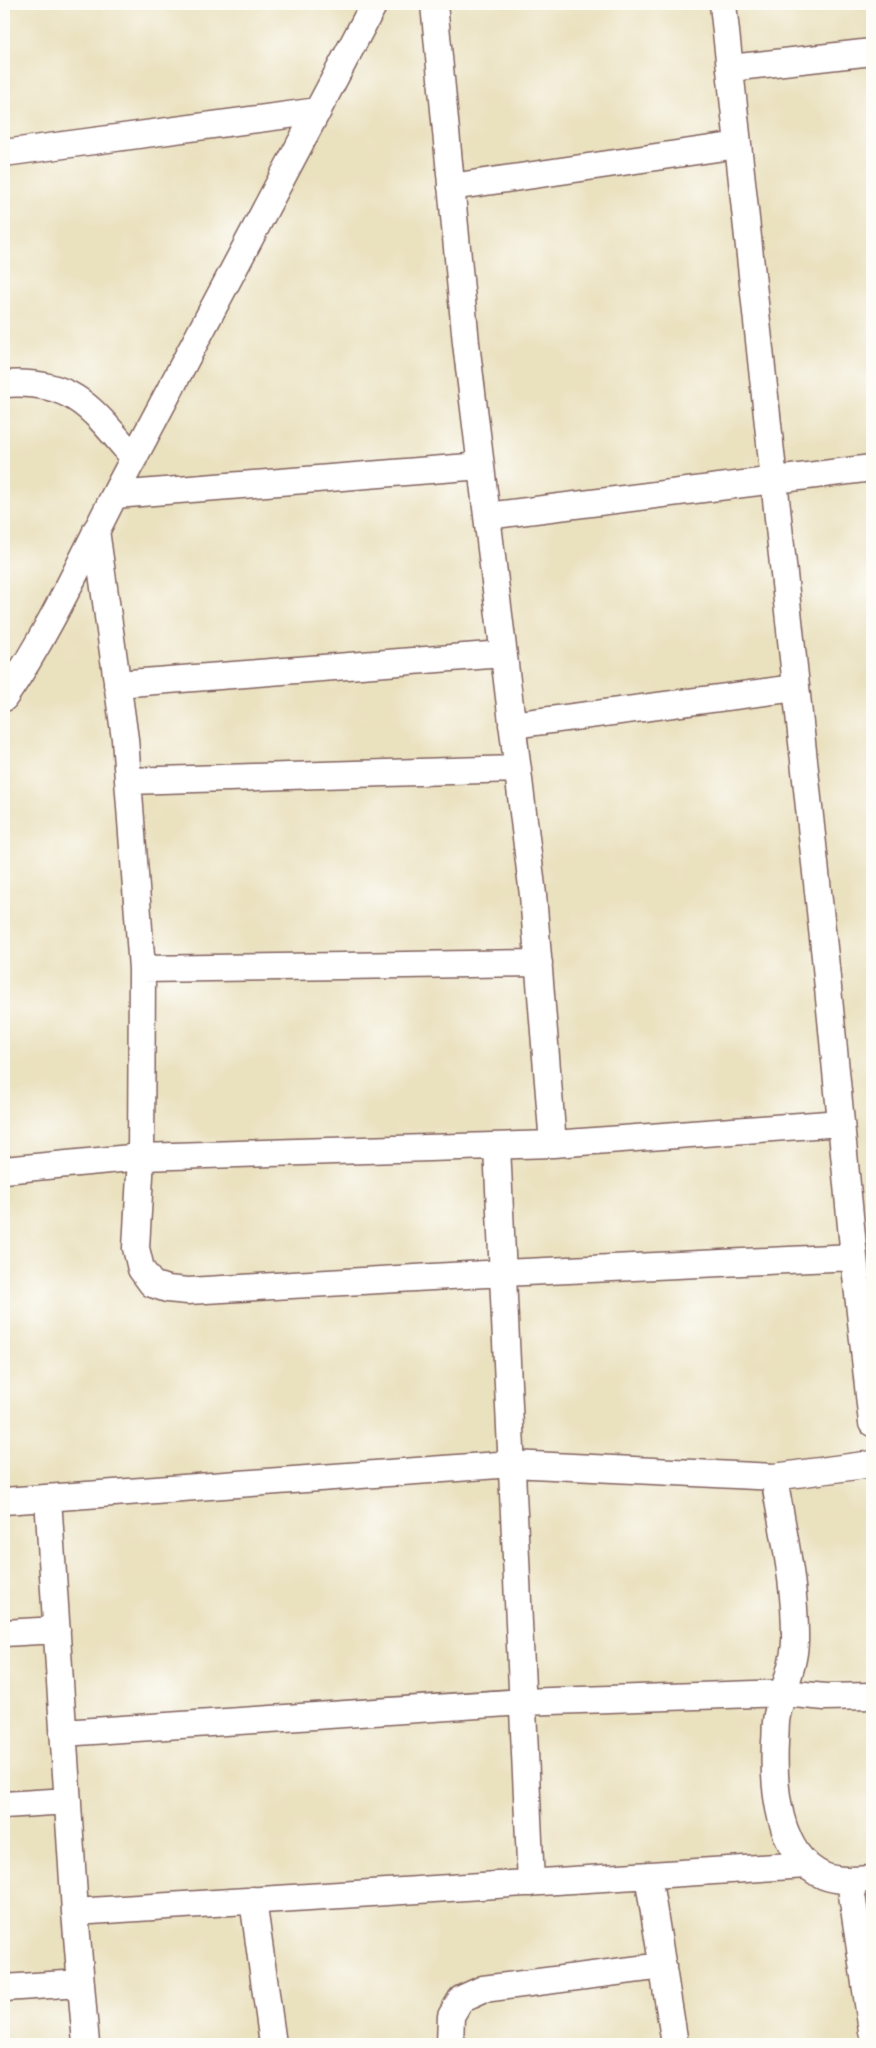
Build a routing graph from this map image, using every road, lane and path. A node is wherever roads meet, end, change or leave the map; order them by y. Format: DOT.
graph roads {
  1 [pos="374,4"];
  2 [pos="434,4"];
  3 [pos="723,4"];
  4 [pos="872,52"];
  5 [pos="730,68"];
  6 [pos="318,111"];
  7 [pos="738,145"];
  8 [pos="4,153"];
  9 [pos="451,187"];
  10 [pos="4,384"];
  11 [pos="134,458"];
  12 [pos="481,466"];
  13 [pos="872,468"];
  14 [pos="774,479"];
  15 [pos="115,495"];
  16 [pos="486,516"];
  17 [pos="96,530"];
  18 [pos="504,654"];
  19 [pos="118,684"];
  20 [pos="796,688"];
  21 [pos="4,698"];
  22 [pos="512,725"];
  23 [pos="518,769"];
  24 [pos="128,781"];
  25 [pos="539,962"];
  26 [pos="142,969"];
  27 [pos="841,1123"];
  28 [pos="553,1144"];
  29 [pos="497,1146"];
  30 [pos="141,1158"];
  31 [pos="4,1170"];
  32 [pos="854,1257"];
  33 [pos="503,1273"];
  34 [pos="872,1423"];
  35 [pos="512,1464"];
  36 [pos="872,1464"];
  37 [pos="774,1477"];
  38 [pos="48,1498"];
  39 [pos="4,1501"];
  40 [pos="56,1630"];
  41 [pos="4,1633"];
  42 [pos="784,1693"];
  43 [pos="872,1696"];
  44 [pos="522,1702"];
  45 [pos="63,1733"];
  46 [pos="68,1801"];
  47 [pos="4,1805"];
  48 [pos="807,1865"];
  49 [pos="648,1875"];
  50 [pos="861,1880"];
  51 [pos="531,1883"];
  52 [pos="253,1900"];
  53 [pos="75,1912"];
  54 [pos="663,1966"];
  55 [pos="81,1983"];
  56 [pos="4,1988"];
  57 [pos="872,2022"];
  58 [pos="86,2044"];
  59 [pos="273,2044"];
  60 [pos="450,2044"];
  61 [pos="675,2044"];
  1 -- 6 [label="street"];
  2 -- 9 [label="street"];
  3 -- 5 [label="street"];
  4 -- 5 [label="street"];
  5 -- 7 [label="street"];
  6 -- 8 [label="street"];
  6 -- 11 [label="street"];
  7 -- 9 [label="street"];
  7 -- 14 [label="street"];
  9 -- 12 [label="street"];
  10 -- 11 [label="street"];
  11 -- 15 [label="street"];
  12 -- 15 [label="street"];
  12 -- 16 [label="street"];
  13 -- 14 [label="street"];
  14 -- 16 [label="street"];
  14 -- 20 [label="street"];
  15 -- 17 [label="street"];
  16 -- 18 [label="street"];
  17 -- 19 [label="street"];
  17 -- 21 [label="street"];
  18 -- 19 [label="street"];
  18 -- 22 [label="street"];
  19 -- 24 [label="street"];
  20 -- 22 [label="street"];
  20 -- 27 [label="street"];
  22 -- 23 [label="street"];
  23 -- 24 [label="street"];
  23 -- 25 [label="street"];
  24 -- 26 [label="street"];
  25 -- 26 [label="street"];
  25 -- 28 [label="street"];
  26 -- 30 [label="street"];
  27 -- 28 [label="street"];
  27 -- 32 [label="street"];
  28 -- 29 [label="street"];
  29 -- 30 [label="street"];
  29 -- 33 [label="street"];
  30 -- 31 [label="street"];
  30 -- 33 [label="street"];
  32 -- 33 [label="street"];
  32 -- 34 [label="street"];
  33 -- 35 [label="street"];
  35 -- 37 [label="street"];
  35 -- 38 [label="street"];
  35 -- 44 [label="street"];
  36 -- 37 [label="street"];
  37 -- 42 [label="street"];
  38 -- 39 [label="street"];
  38 -- 40 [label="street"];
  40 -- 41 [label="street"];
  40 -- 45 [label="street"];
  42 -- 43 [label="street"];
  42 -- 44 [label="street"];
  42 -- 48 [label="street"];
  44 -- 45 [label="street"];
  44 -- 51 [label="street"];
  45 -- 46 [label="street"];
  46 -- 47 [label="street"];
  46 -- 53 [label="street"];
  48 -- 49 [label="street"];
  48 -- 50 [label="street"];
  49 -- 51 [label="street"];
  49 -- 54 [label="street"];
  50 -- 57 [label="street"];
  51 -- 52 [label="street"];
  52 -- 53 [label="street"];
  52 -- 59 [label="street"];
  53 -- 55 [label="street"];
  54 -- 60 [label="street"];
  54 -- 61 [label="street"];
  55 -- 56 [label="street"];
  55 -- 58 [label="street"];
}
